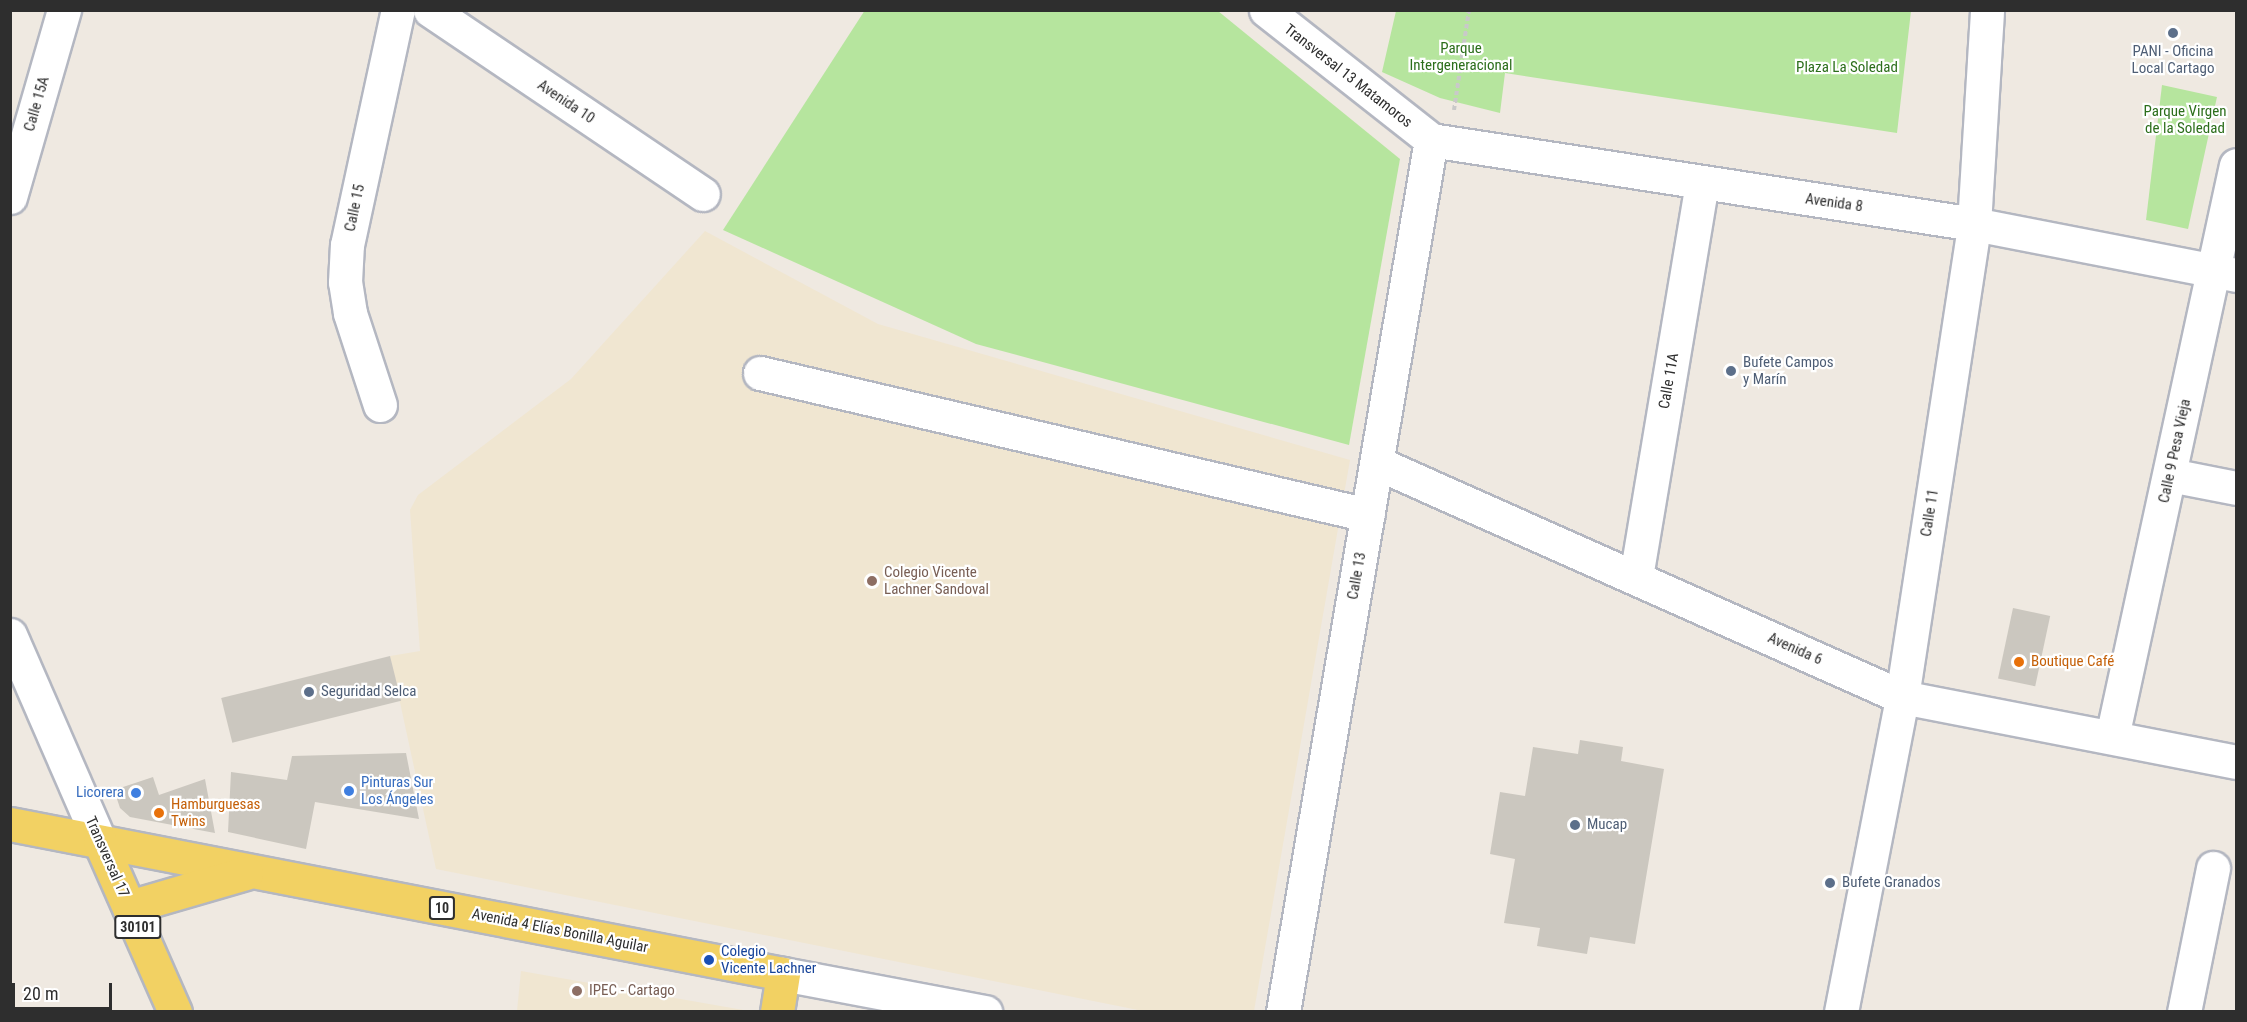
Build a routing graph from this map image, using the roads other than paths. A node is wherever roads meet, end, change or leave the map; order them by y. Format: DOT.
graph roads {
  1 [pos="64,10"];
  2 [pos="398,10"];
  3 [pos="430,10"];
  4 [pos="1266,10"];
  5 [pos="1986,10"];
  6 [pos="1440,142"];
  7 [pos="2236,165"];
  8 [pos="1702,184"];
  9 [pos="703,194"];
  10 [pos="10,197"];
  11 [pos="1974,224"];
  12 [pos="2225,272"];
  13 [pos="760,373"];
  14 [pos="380,405"];
  15 [pos="1377,463"];
  16 [pos="2170,475"];
  17 [pos="2236,488"];
  18 [pos="1368,515"];
  19 [pos="1636,578"];
  20 [pos="10,635"];
  21 [pos="1902,697"];
  22 [pos="2112,737"];
  23 [pos="2236,762"];
  24 [pos="10,825"];
  25 [pos="100,842"];
  26 [pos="2213,868"];
  27 [pos="254,871"];
  28 [pos="129,907"];
  29 [pos="783,974"];
  30 [pos="175,1011"];
  31 [pos="777,1011"];
  32 [pos="986,1011"];
  33 [pos="1283,1011"];
  34 [pos="1841,1011"];
  35 [pos="2184,1011"];
  1 -- 10 [label="street, Calle 15A"];
  2 -- 14 [label="street, Calle 15"];
  3 -- 9 [label="street, Avenida 10"];
  4 -- 6 [label="street, Transversal 13 Matamoros"];
  5 -- 11 [label="street, Calle 11"];
  6 -- 8 [label="street, Avenida 8"];
  6 -- 15 [label="street, Calle 13"];
  7 -- 12 [label="street, Calle 9 Pesa Vieja"];
  8 -- 11 [label="street, Avenida 8"];
  8 -- 19 [label="street, Calle 11A"];
  11 -- 12 [label="street, Avenida 8"];
  11 -- 21 [label="street, Calle 11"];
  12 -- 16 [label="street, Calle 9 Pesa Vieja"];
  13 -- 18 [label="street"];
  15 -- 18 [label="street, Calle 13"];
  15 -- 19 [label="street, Avenida 6"];
  16 -- 17 [label="street"];
  16 -- 22 [label="street, Calle 9 Pesa Vieja"];
  18 -- 33 [label="street, Calle 13"];
  19 -- 21 [label="street, Avenida 6"];
  20 -- 25 [label="street, Transversal 17"];
  21 -- 22 [label="street, Avenida 6"];
  21 -- 34 [label="street, Calle 11"];
  22 -- 23 [label="street, Avenida 6"];
  24 -- 25 [label="main road, 10"];
  25 -- 27 [label="main road, Avenida 4 Elías Bonilla Aguilar / 10"];
  25 -- 28 [label="main road, Transversal 17 / 30101"];
  26 -- 35 [label="street"];
  27 -- 28 [label="main road"];
  27 -- 29 [label="main road, Avenida 4 Elías Bonilla Aguilar / 10"];
  28 -- 30 [label="main road, Transversal 17 / 30101"];
  29 -- 31 [label="main road"];
  29 -- 32 [label="street, Avenida 4 Elías Bonilla Aguilar"];
}
